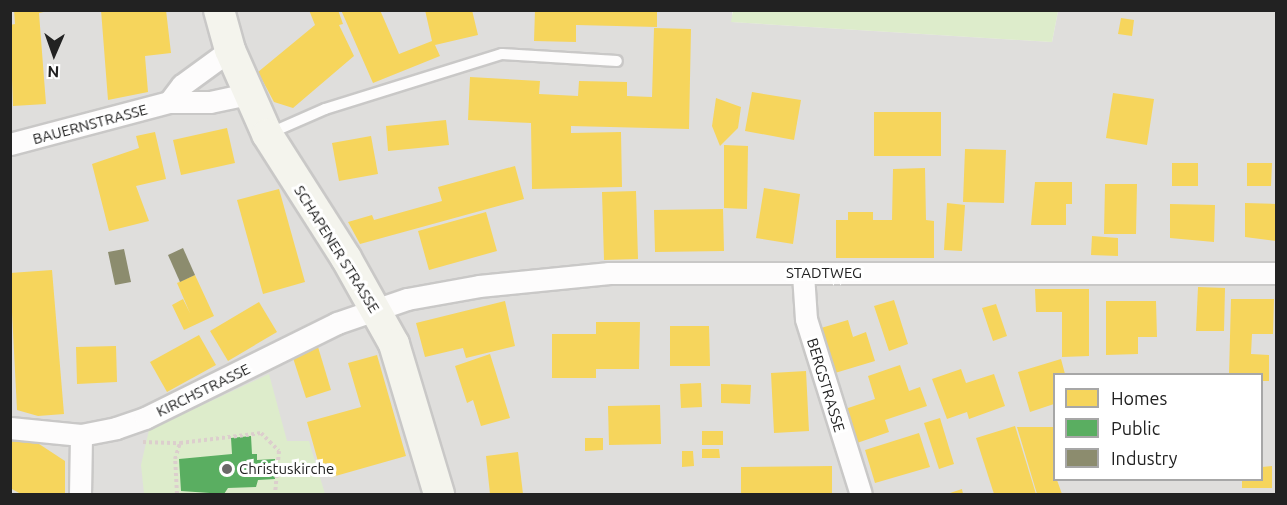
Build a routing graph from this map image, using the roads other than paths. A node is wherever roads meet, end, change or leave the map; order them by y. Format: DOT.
graph roads {
  1 [pos="219,10"];
  2 [pos="230,50"];
  3 [pos="617,61"];
  4 [pos="248,94"];
  5 [pos="169,102"];
  6 [pos="267,134"];
  7 [pos="10,144"];
  8 [pos="1276,273"];
  9 [pos="803,274"];
  10 [pos="376,310"];
  11 [pos="10,428"];
  12 [pos="81,435"];
  13 [pos="80,495"];
  14 [pos="439,495"];
  15 [pos="861,495"];
  1 -- 2 [label="street, SCHAPENER STRASSE"];
  2 -- 4 [label="street, SCHAPENER STRASSE"];
  2 -- 5 [label="street"];
  3 -- 6 [label="lane"];
  4 -- 5 [label="street, BAUERNSTRASSE"];
  4 -- 6 [label="street, SCHAPENER STRASSE"];
  5 -- 7 [label="street, BAUERNSTRASSE"];
  6 -- 10 [label="street, SCHAPENER STRASSE"];
  8 -- 9 [label="street, STADTWEG"];
  9 -- 10 [label="street, STADTWEG"];
  9 -- 15 [label="street, BERGSTRASSE"];
  10 -- 12 [label="street, KIRCHSTRASSE"];
  10 -- 14 [label="street, SCHAPENER STRASSE"];
  11 -- 12 [label="street"];
  12 -- 13 [label="street"];
}
